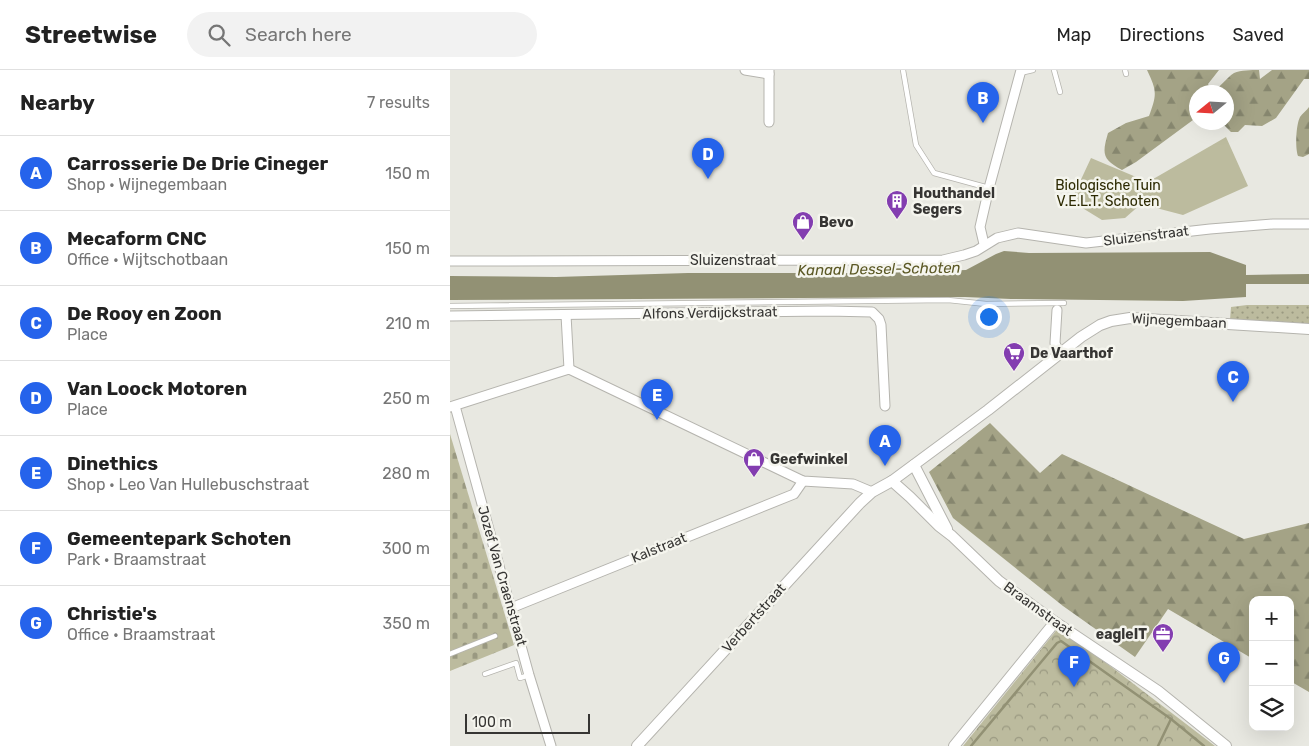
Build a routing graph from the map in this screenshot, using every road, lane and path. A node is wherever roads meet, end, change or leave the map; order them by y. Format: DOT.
graph roads {
  1 [pos="745,70"];
  2 [pos="903,70"];
  3 [pos="1032,70"];
  4 [pos="1054,70"];
  5 [pos="1021,71"];
  6 [pos="769,72"];
  7 [pos="1060,92"];
  8 [pos="768,122"];
  9 [pos="989,188"];
  10 [pos="1309,224"];
  11 [pos="984,244"];
  12 [pos="450,261"];
  13 [pos="450,306"];
  14 [pos="1061,306"];
  15 [pos="566,315"];
  16 [pos="450,316"];
  17 [pos="1309,329"];
  18 [pos="1058,354"];
  19 [pos="569,369"];
  20 [pos="452,406"];
  21 [pos="885,406"];
  22 [pos="914,465"];
  23 [pos="803,481"];
  24 [pos="892,481"];
  25 [pos="872,492"];
  26 [pos="932,512"];
  27 [pos="510,608"];
  28 [pos="1055,622"];
  29 [pos="495,636"];
  30 [pos="450,654"];
  31 [pos="485,674"];
  32 [pos="529,674"];
  33 [pos="551,746"];
  34 [pos="637,746"];
  35 [pos="954,746"];
  36 [pos="1226,746"];
  1 -- 6 [label="street"];
  2 -- 9 [label="lane"];
  3 -- 5 [label="lane"];
  4 -- 7 [label="lane"];
  5 -- 9 [label="street"];
  6 -- 8 [label="street"];
  9 -- 11 [label="street"];
  10 -- 11 [label="street, Sluizenstraat"];
  11 -- 12 [label="street, Sluizenstraat"];
  13 -- 14 [label="lane"];
  14 -- 18 [label="street"];
  15 -- 16 [label="street, Alfons Verdijckstraat"];
  15 -- 19 [label="street"];
  15 -- 21 [label="street, Alfons Verdijckstraat"];
  17 -- 18 [label="street, Wijnegembaan"];
  18 -- 22 [label="street, Wijnegembaan"];
  19 -- 20 [label="street"];
  19 -- 23 [label="street"];
  20 -- 27 [label="street, Jozef Van Craenstraat"];
  22 -- 24 [label="street, Wijnegembaan"];
  22 -- 26 [label="street, Braamstraat"];
  23 -- 25 [label="street"];
  23 -- 27 [label="street, Kalstraat"];
  24 -- 25 [label="street, Wijnegembaan"];
  24 -- 26 [label="street, Braamstraat"];
  25 -- 34 [label="street, Verbertstraat"];
  26 -- 28 [label="street, Braamstraat"];
  27 -- 32 [label="street, Jozef Van Craenstraat"];
  28 -- 35 [label="street"];
  28 -- 36 [label="street, Braamstraat"];
  29 -- 30 [label="lane"];
  31 -- 32 [label="lane"];
  32 -- 33 [label="street, Jozef Van Craenstraat"];
}
